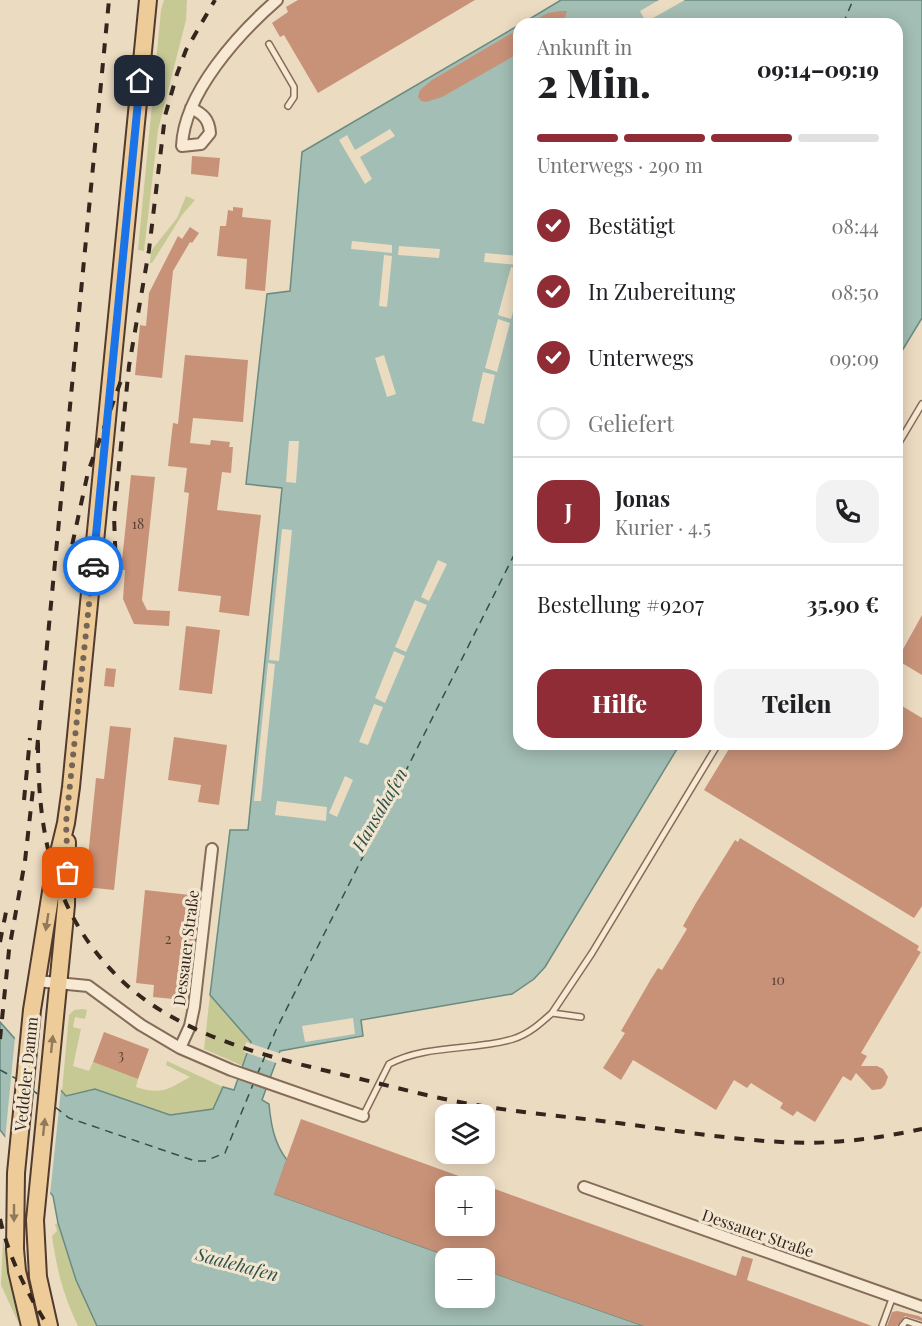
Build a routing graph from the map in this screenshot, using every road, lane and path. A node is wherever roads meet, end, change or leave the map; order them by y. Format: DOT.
graph roads {
  1 [pos="148,0"];
  2 [pos="277,0"];
  3 [pos="269,44"];
  4 [pos="288,106"];
  5 [pos="191,108"];
  6 [pos="922,404"];
  7 [pos="903,436"];
  8 [pos="714,750"];
  9 [pos="66,823"];
  10 [pos="212,849"];
  11 [pos="37,981"];
  12 [pos="59,982"];
  13 [pos="552,1013"];
  14 [pos="580,1017"];
  15 [pos="180,1048"];
  16 [pos="363,1116"];
  17 [pos="584,1187"];
  18 [pos="893,1296"];
  19 [pos="922,1306"];
  20 [pos="30,1326"];
  21 [pos="49,1326"];
  22 [pos="882,1326"];
  23 [pos="902,1326"];
  24 [pos="921,1326"];
  1 -- 9 [label="main road, Veddeler Damm"];
  2 -- 5 [label="street"];
  3 -- 4 [label="lane"];
  6 -- 7 [label="lane"];
  8 -- 13 [label="lane"];
  9 -- 11 [label="main road, Veddeler Damm, one-way"];
  9 -- 12 [label="main road, Veddeler Damm"];
  10 -- 15 [label="street, Dessauer Straße"];
  11 -- 12 [label="street"];
  11 -- 20 [label="main road, Veddeler Damm, one-way"];
  12 -- 15 [label="street"];
  21 -- 12 [label="main road, Veddeler Damm, one-way"];
  13 -- 14 [label="lane"];
  13 -- 16 [label="lane"];
  15 -- 16 [label="street"];
  17 -- 18 [label="street, Dessauer Straße"];
  18 -- 19 [label="street, Dessauer Straße"];
  18 -- 22 [label="lane"];
  23 -- 24 [label="lane"];
}
